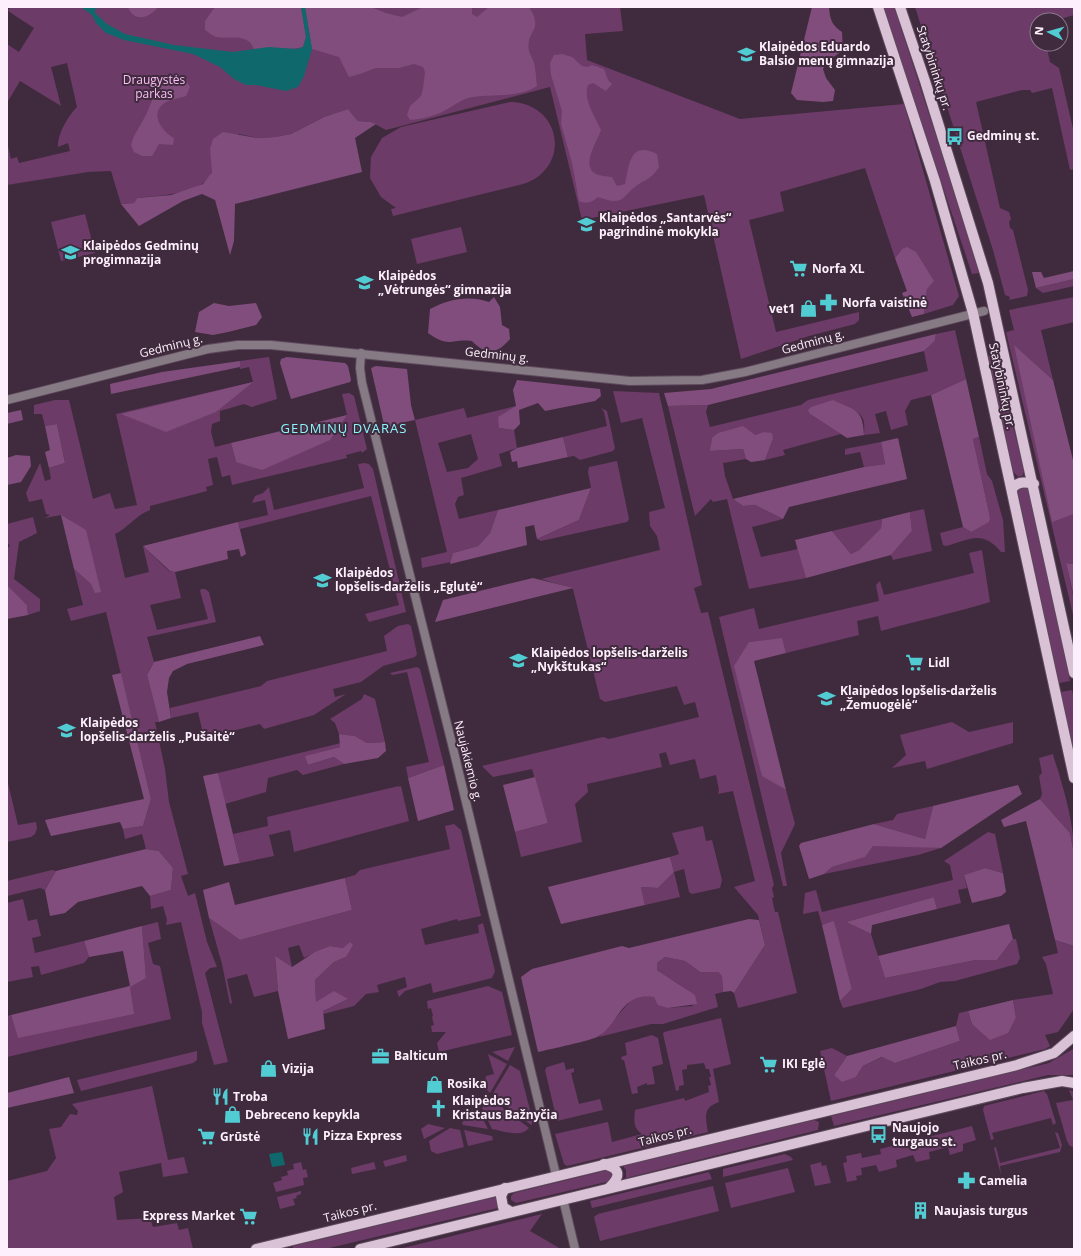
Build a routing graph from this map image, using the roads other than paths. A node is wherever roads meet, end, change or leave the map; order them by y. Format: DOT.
graph roads {
  1 [pos="878,7"];
  2 [pos="900,7"];
  3 [pos="984,311"];
  4 [pos="973,313"];
  5 [pos="361,353"];
  6 [pos="7,400"];
  7 [pos="1034,484"];
  8 [pos="1012,489"];
  9 [pos="1074,672"];
  10 [pos="1074,778"];
  11 [pos="1074,1036"];
  12 [pos="1074,1083"];
  13 [pos="603,1164"];
  14 [pos="556,1175"];
  15 [pos="505,1188"];
  16 [pos="609,1188"];
  17 [pos="563,1199"];
  18 [pos="511,1212"];
  19 [pos="256,1249"];
  20 [pos="360,1249"];
  21 [pos="575,1249"];
  1 -- 4 [label="main road, Statybininkų pr."];
  2 -- 7 [label="main road, Statybininkų pr."];
  3 -- 4 [label="street, Gedminų g."];
  4 -- 5 [label="street, Gedminų g."];
  4 -- 8 [label="main road, Statybininkų pr."];
  5 -- 6 [label="street, Gedminų g."];
  5 -- 14 [label="street, Naujakiemio g."];
  7 -- 8 [label="main road"];
  7 -- 9 [label="main road, Statybininkų pr."];
  8 -- 10 [label="main road, Statybininkų pr."];
  11 -- 13 [label="main road, Taikos pr."];
  12 -- 16 [label="main road"];
  13 -- 14 [label="main road, Taikos pr."];
  13 -- 16 [label="main road"];
  14 -- 15 [label="main road, Taikos pr."];
  15 -- 18 [label="main road"];
  15 -- 19 [label="main road, Taikos pr."];
  16 -- 17 [label="main road"];
  17 -- 18 [label="main road"];
  17 -- 21 [label="street"];
  18 -- 20 [label="main road"];
}
